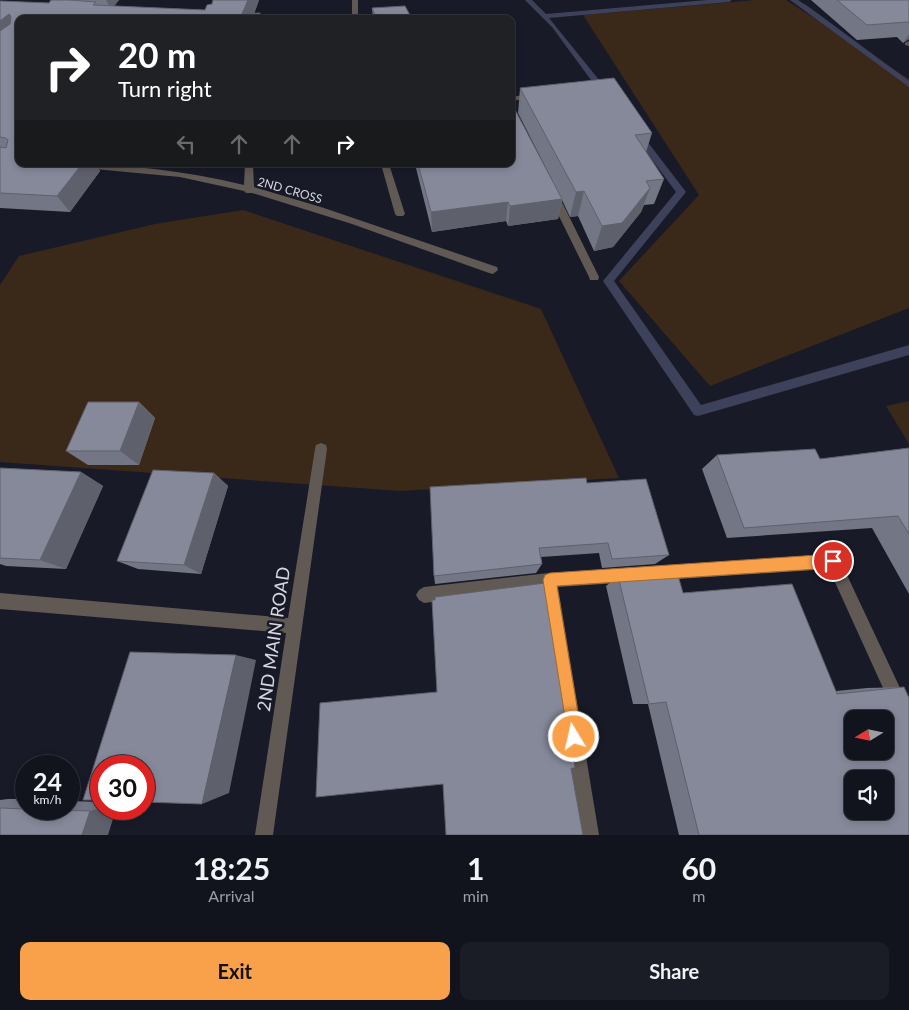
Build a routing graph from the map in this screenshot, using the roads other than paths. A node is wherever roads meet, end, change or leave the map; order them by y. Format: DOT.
graph roads {
  1 [pos="355,0"];
  2 [pos="356,15"];
  3 [pos="547,93"];
  4 [pos="515,97"];
  5 [pos="142,167"];
  6 [pos="250,167"];
  7 [pos="386,167"];
  8 [pos="546,181"];
  9 [pos="249,191"];
  10 [pos="400,214"];
  11 [pos="493,270"];
  12 [pos="594,276"];
  13 [pos="321,449"];
  14 [pos="550,580"];
  15 [pos="424,595"];
  16 [pos="0,600"];
  17 [pos="295,626"];
  18 [pos="909,726"];
  19 [pos="264,835"];
  20 [pos="590,835"];
  1 -- 2 [label="street"];
  3 -- 4 [label="street"];
  5 -- 9 [label="street, 2ND CROSS"];
  6 -- 9 [label="street"];
  7 -- 10 [label="street"];
  8 -- 12 [label="street"];
  9 -- 11 [label="street, 2ND CROSS"];
  13 -- 17 [label="street, 2ND MAIN ROAD"];
  14 -- 15 [label="street"];
  14 -- 18 [label="street"];
  14 -- 20 [label="street"];
  16 -- 17 [label="street"];
  17 -- 19 [label="street, 2ND MAIN ROAD"];
}
